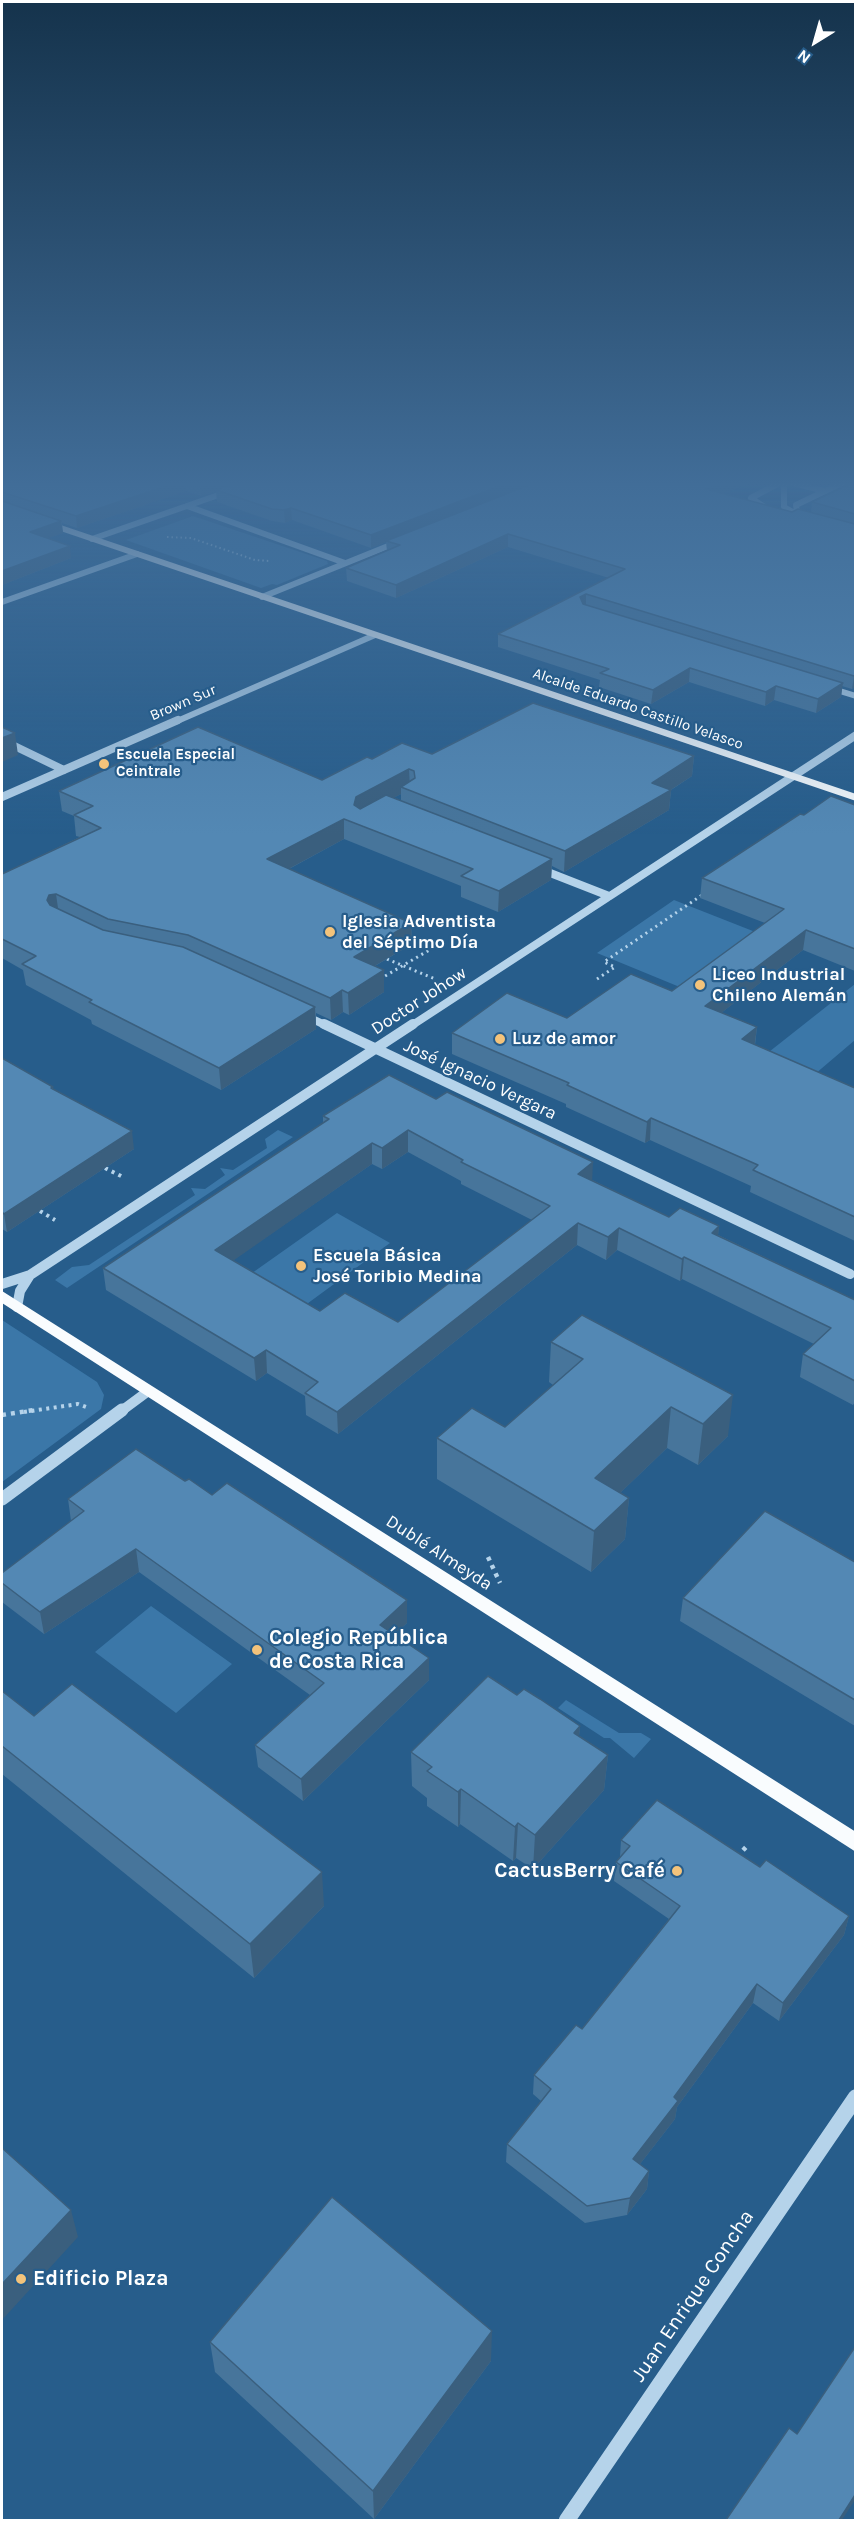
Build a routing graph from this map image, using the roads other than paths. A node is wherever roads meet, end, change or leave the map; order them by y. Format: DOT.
graph roads {
  1 [pos="270,600"];
  2 [pos="375,635"];
  3 [pos="822,686"];
  4 [pos="855,696"];
  5 [pos="855,735"];
  6 [pos="2,740"];
  7 [pos="63,770"];
  8 [pos="792,777"];
  9 [pos="2,797"];
  10 [pos="855,798"];
  11 [pos="528,864"];
  12 [pos="609,896"];
  13 [pos="293,1010"];
  14 [pos="376,1049"];
  15 [pos="850,1274"];
  16 [pos="30,1275"];
  17 [pos="2,1284"];
  18 [pos="2,1296"];
  19 [pos="17,1307"];
  20 [pos="147,1392"];
  21 [pos="2,1499"];
  22 [pos="855,1843"];
  23 [pos="855,2097"];
  24 [pos="567,2520"];
  1 -- 2 [label="main road, Alcalde Eduardo Castillo Velasco"];
  2 -- 7 [label="street, Brown Sur"];
  2 -- 8 [label="main road, Alcalde Eduardo Castillo Velasco"];
  3 -- 4 [label="street"];
  5 -- 8 [label="street, Doctor Johow"];
  6 -- 7 [label="street"];
  7 -- 9 [label="street, Brown Sur"];
  8 -- 10 [label="main road, Alcalde Eduardo Castillo Velasco"];
  8 -- 12 [label="street, Doctor Johow"];
  11 -- 12 [label="street"];
  12 -- 14 [label="street, Doctor Johow"];
  13 -- 14 [label="street, José Ignacio Vergara"];
  14 -- 15 [label="street, José Ignacio Vergara"];
  14 -- 16 [label="street, Doctor Johow"];
  16 -- 17 [label="street, Doctor Johow"];
  16 -- 19 [label="street"];
  18 -- 19 [label="main road, Dublé Almeyda"];
  19 -- 20 [label="main road, Dublé Almeyda"];
  20 -- 21 [label="street"];
  20 -- 22 [label="main road, Dublé Almeyda"];
  23 -- 24 [label="street, Juan Enrique Concha"];
}
